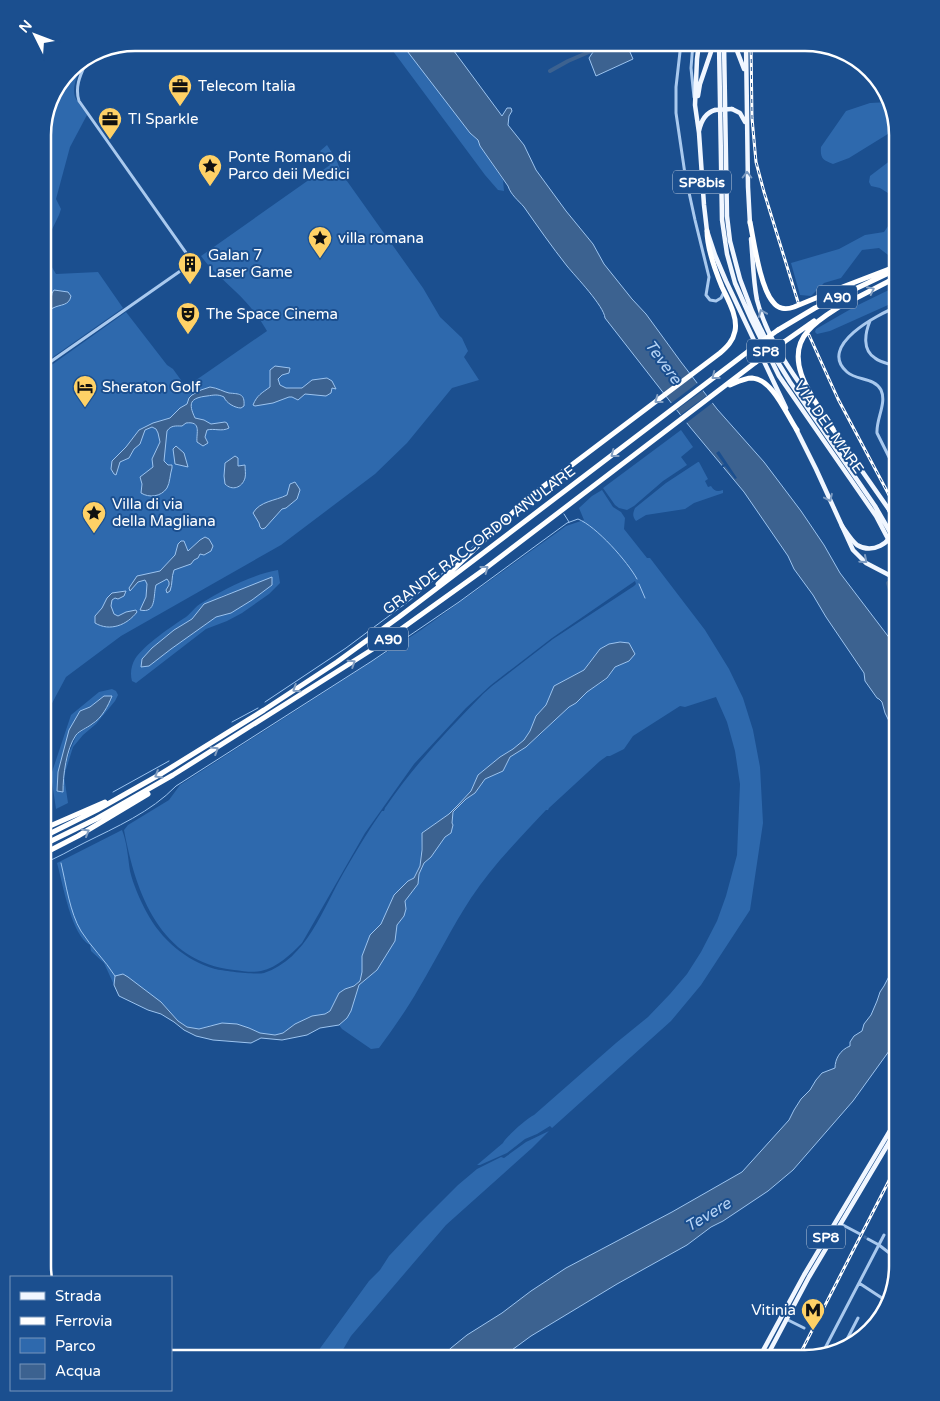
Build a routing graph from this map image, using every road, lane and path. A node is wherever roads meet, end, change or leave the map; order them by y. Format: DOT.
graph roads {
  1 [pos="679,51"];
  2 [pos="692,51"];
  3 [pos="698,51"];
  4 [pos="711,51"];
  5 [pos="719,51"];
  6 [pos="724,51"];
  7 [pos="737,51"];
  8 [pos="746,51"];
  9 [pos="84,69"];
  10 [pos="694,76"];
  11 [pos="746,81"];
  12 [pos="696,120"];
  13 [pos="747,128"];
  14 [pos="699,133"];
  15 [pos="750,222"];
  16 [pos="708,231"];
  17 [pos="889,270"];
  18 [pos="889,271"];
  19 [pos="889,282"];
  20 [pos="724,291"];
  21 [pos="839,307"];
  22 [pos="889,312"];
  23 [pos="871,321"];
  24 [pos="857,330"];
  25 [pos="865,338"];
  26 [pos="51,362"];
  27 [pos="889,364"];
  28 [pos="715,393"];
  29 [pos="833,429"];
  30 [pos="797,430"];
  31 [pos="889,456"];
  32 [pos="888,507"];
  33 [pos="842,526"];
  34 [pos="889,529"];
  35 [pos="889,538"];
  36 [pos="889,540"];
  37 [pos="889,575"];
  38 [pos="422,600"];
  39 [pos="174,775"];
  40 [pos="122,796"];
  41 [pos="51,826"];
  42 [pos="51,832"];
  43 [pos="51,841"];
  44 [pos="51,850"];
  45 [pos="889,1134"];
  46 [pos="889,1144"];
  47 [pos="840,1224"];
  48 [pos="855,1231"];
  49 [pos="860,1234"];
  50 [pos="884,1235"];
  51 [pos="852,1236"];
  52 [pos="868,1238"];
  53 [pos="879,1245"];
  54 [pos="889,1252"];
  55 [pos="859,1283"];
  56 [pos="882,1298"];
  57 [pos="858,1318"];
  58 [pos="786,1319"];
  59 [pos="801,1328"];
  60 [pos="847,1339"];
  61 [pos="826,1347"];
  62 [pos="763,1350"];
  63 [pos="770,1350"];
  1 -- 20 [label="street"];
  2 -- 10 [label="street"];
  3 -- 10 [label="main road, SP8bis"];
  4 -- 12 [label="main road"];
  5 -- 36 [label="main road, VIA DEL MARE / SP8"];
  6 -- 34 [label="main road, VIA DEL MARE / SP8"];
  7 -- 11 [label="main road"];
  8 -- 11 [label="main road, SP8bis"];
  9 -- 26 [label="street"];
  10 -- 12 [label="main road, SP8bis"];
  11 -- 13 [label="main road, SP8bis"];
  12 -- 14 [label="main road, SP8bis"];
  13 -- 14 [label="main road, bridge"];
  15 -- 13 [label="main road, SP8bis, one-way"];
  14 -- 16 [label="main road, SP8bis"];
  15 -- 17 [label="highway"];
  29 -- 15 [label="main road, SP8bis, one-way"];
  16 -- 20 [label="highway"];
  16 -- 30 [label="main road, SP8bis"];
  18 -- 38 [label="highway, GRANDE RACCORDO ANULARE / A90, one-way, bridge"];
  21 -- 19 [label="highway, GRANDE RACCORDO ANULARE / A90, one-way"];
  20 -- 38 [label="highway, one-way"];
  21 -- 28 [label="highway, GRANDE RACCORDO ANULARE / A90, bridge"];
  21 -- 29 [label="highway"];
  22 -- 23 [label="street"];
  23 -- 24 [label="street"];
  23 -- 25 [label="street"];
  24 -- 25 [label="street"];
  24 -- 31 [label="street"];
  25 -- 27 [label="street"];
  28 -- 30 [label="highway"];
  39 -- 28 [label="highway, GRANDE RACCORDO ANULARE / A90, one-way"];
  29 -- 32 [label="main road, SP8bis"];
  30 -- 33 [label="main road, SP8bis, one-way"];
  33 -- 35 [label="main road, bridge"];
  33 -- 37 [label="main road, SP8bis, one-way, bridge"];
  38 -- 40 [label="highway, GRANDE RACCORDO ANULARE / A90, one-way"];
  39 -- 43 [label="highway, GRANDE RACCORDO ANULARE / A90"];
  44 -- 39 [label="highway, GRANDE RACCORDO ANULARE, one-way"];
  40 -- 41 [label="highway"];
  40 -- 42 [label="highway, GRANDE RACCORDO ANULARE / A90"];
  45 -- 62 [label="main road, SP8"];
  46 -- 47 [label="main road"];
  47 -- 48 [label="street"];
  47 -- 58 [label="main road"];
  48 -- 49 [label="street"];
  48 -- 51 [label="street"];
  50 -- 53 [label="street"];
  52 -- 53 [label="street"];
  53 -- 54 [label="street"];
  53 -- 55 [label="street"];
  55 -- 56 [label="street"];
  55 -- 61 [label="street"];
  57 -- 60 [label="street"];
  58 -- 59 [label="street"];
  58 -- 63 [label="main road"];
}
